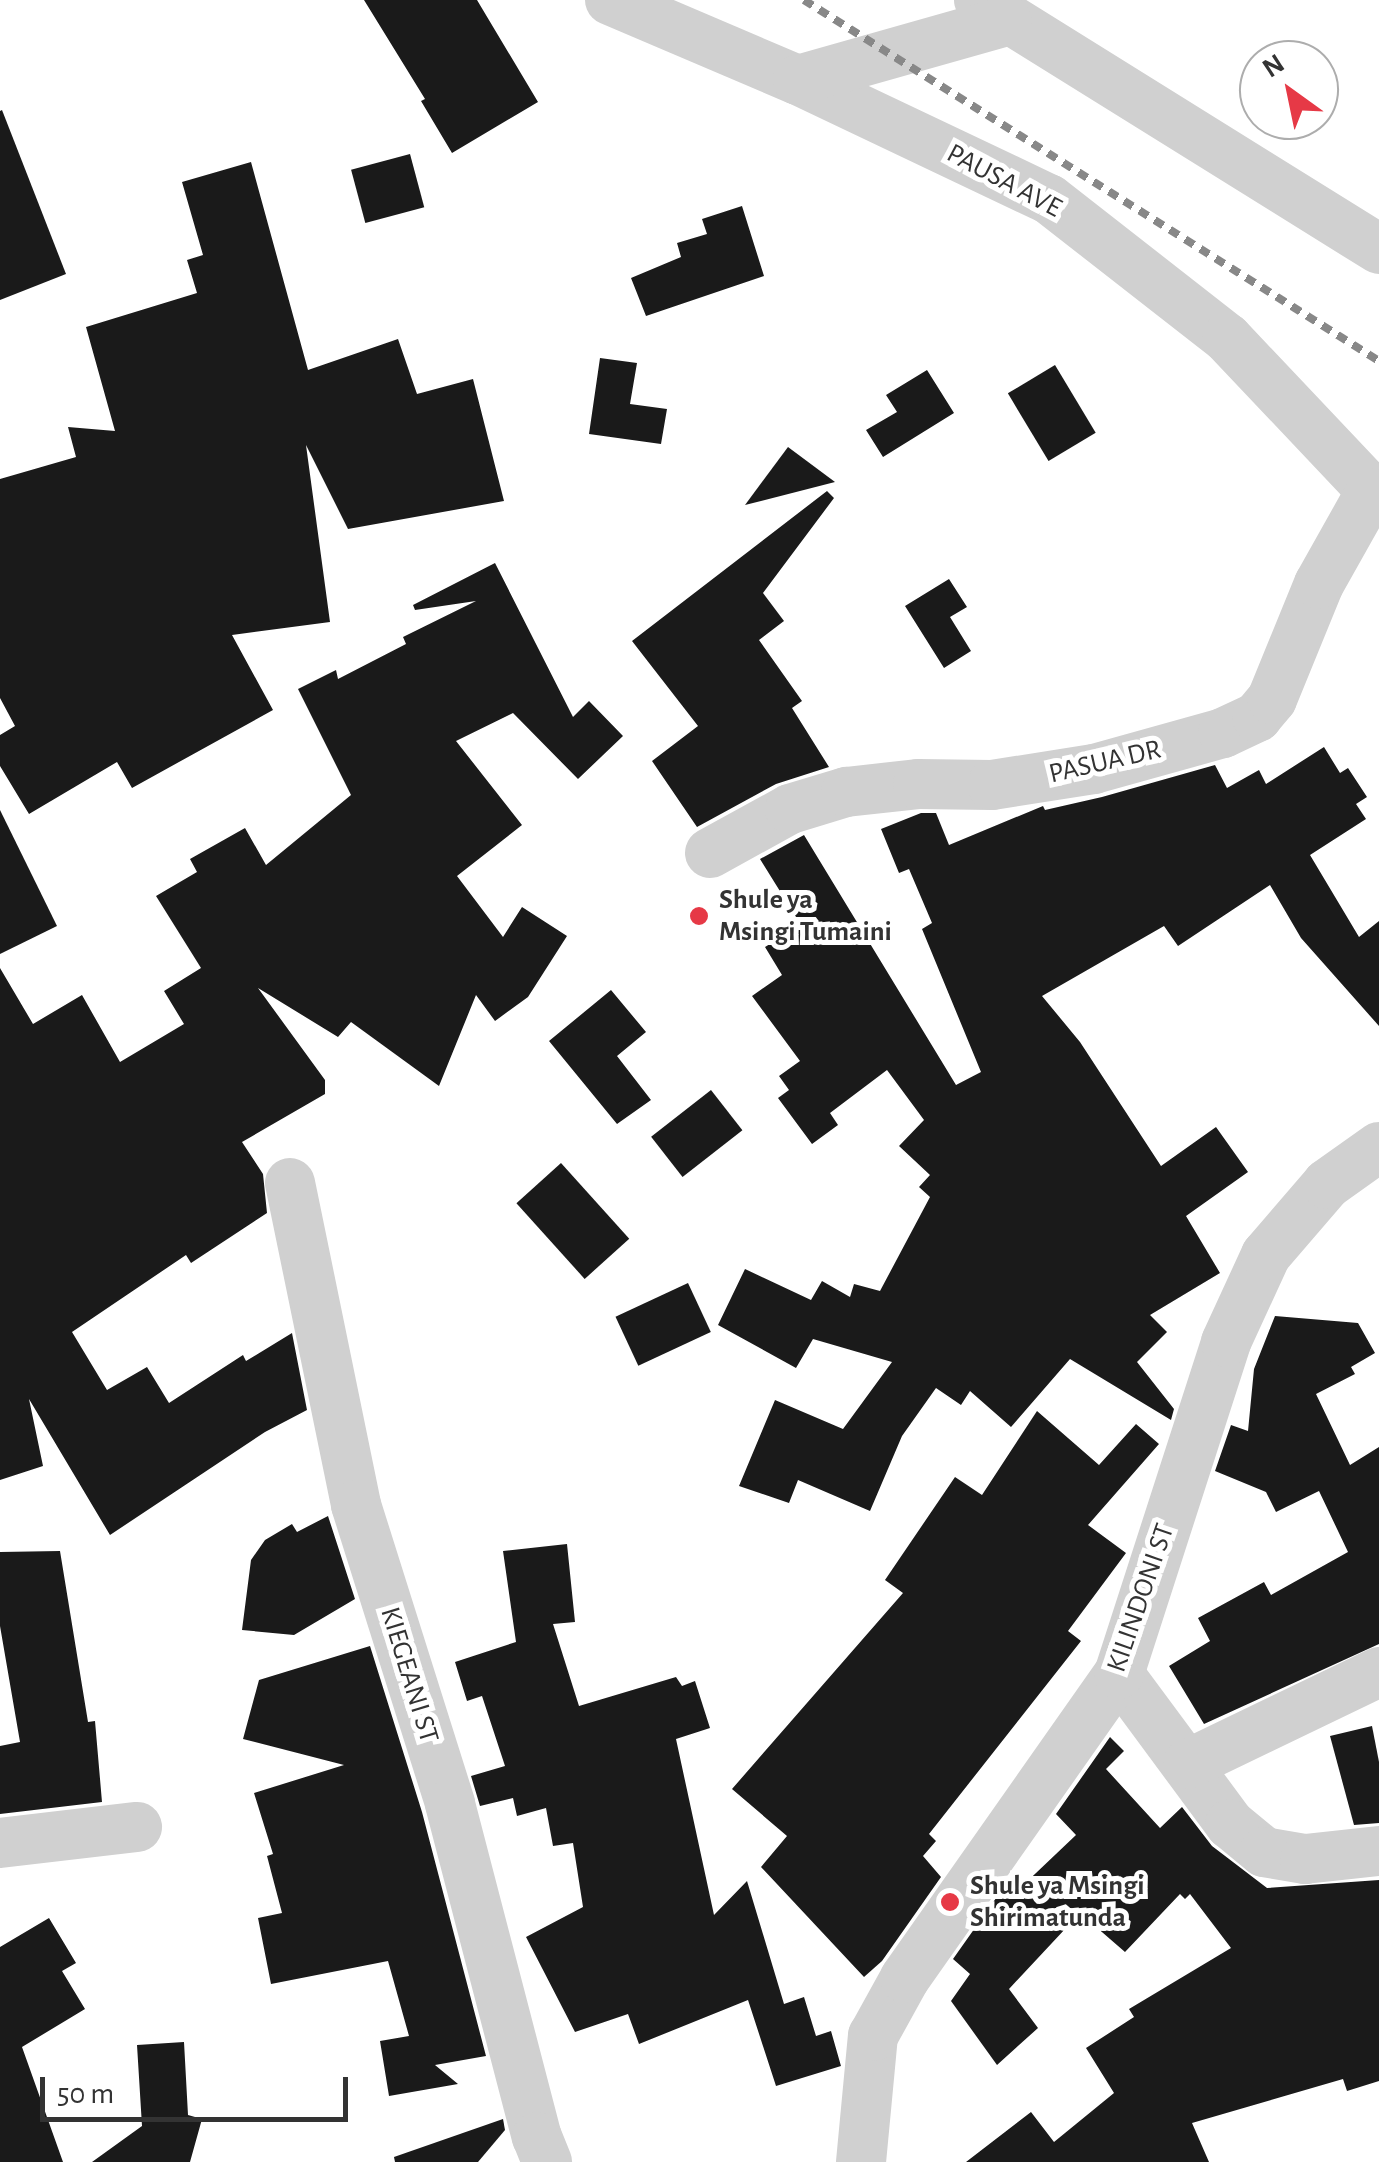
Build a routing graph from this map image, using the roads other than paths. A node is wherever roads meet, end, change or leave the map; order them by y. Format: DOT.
graph roads {
  1 [pos="610,0"];
  2 [pos="993,10"];
  3 [pos="798,80"];
  4 [pos="1379,249"];
  5 [pos="1374,496"];
  6 [pos="710,853"];
  7 [pos="1379,1147"];
  8 [pos="290,1183"];
  9 [pos="1379,1672"];
  10 [pos="1119,1674"];
  11 [pos="1188,1764"];
  12 [pos="136,1827"];
  13 [pos="0,1843"];
  14 [pos="1379,1852"];
  15 [pos="548,2162"];
  16 [pos="861,2162"];
  1 -- 3 [label="street, PAUSA AVE"];
  2 -- 3 [label="street"];
  2 -- 4 [label="street"];
  3 -- 5 [label="street, PAUSA AVE"];
  5 -- 6 [label="street, PASUA DR"];
  7 -- 10 [label="street, KILINDONI ST"];
  8 -- 15 [label="street, KIEGEANI ST"];
  9 -- 11 [label="street"];
  10 -- 11 [label="street"];
  10 -- 16 [label="street, KILINDONI ST"];
  11 -- 14 [label="street"];
  12 -- 13 [label="street"];
}
